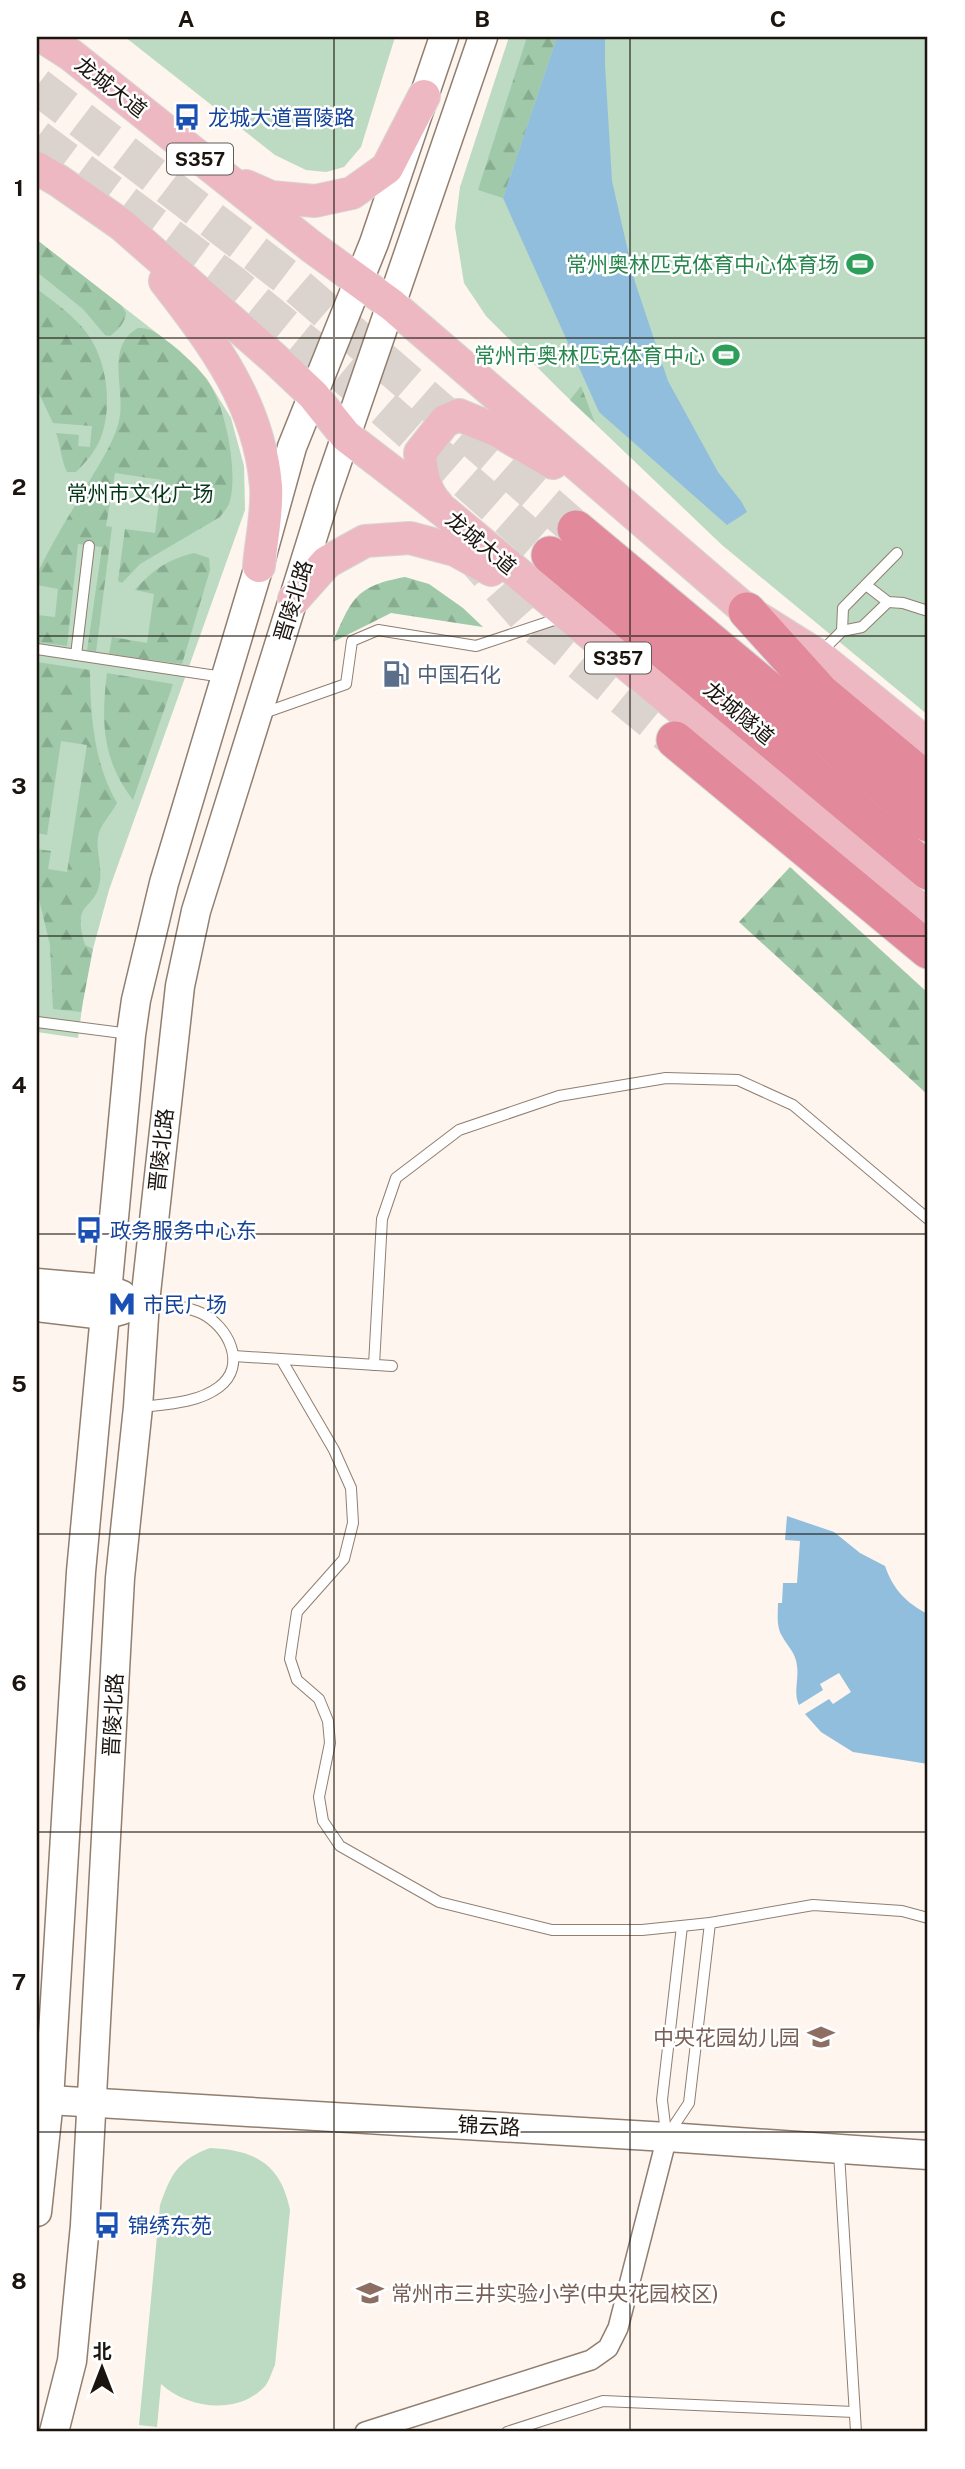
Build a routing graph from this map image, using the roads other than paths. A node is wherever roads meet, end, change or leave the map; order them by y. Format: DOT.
graph roads {
  1 [pos="43,37"];
  2 [pos="444,37"];
  3 [pos="483,37"];
  4 [pos="424,96"];
  5 [pos="37,168"];
  6 [pos="218,174"];
  7 [pos="122,225"];
  8 [pos="358,279"];
  9 [pos="392,305"];
  10 [pos="313,395"];
  11 [pos="346,436"];
  12 [pos="624,505"];
  13 [pos="446,513"];
  14 [pos="576,529"];
  15 [pos="89,546"];
  16 [pos="897,553"];
  17 [pos="550,555"];
  18 [pos="259,566"];
  19 [pos="866,585"];
  20 [pos="294,599"];
  21 [pos="888,602"];
  22 [pos="563,611"];
  23 [pos="747,611"];
  24 [pos="928,611"];
  25 [pos="842,631"];
  26 [pos="37,649"];
  27 [pos="76,655"];
  28 [pos="817,655"];
  29 [pos="225,677"];
  30 [pos="257,715"];
  31 [pos="675,740"];
  32 [pos="928,745"];
  33 [pos="928,782"];
  34 [pos="928,823"];
  35 [pos="928,871"];
  36 [pos="928,916"];
  37 [pos="928,950"];
  38 [pos="37,1022"];
  39 [pos="131,1035"];
  40 [pos="928,1219"];
  41 [pos="37,1283"];
  42 [pos="105,1302"];
  43 [pos="145,1302"];
  44 [pos="37,1307"];
  45 [pos="234,1356"];
  46 [pos="281,1359"];
  47 [pos="374,1365"];
  48 [pos="392,1366"];
  49 [pos="138,1407"];
  50 [pos="928,1918"];
  51 [pos="710,1923"];
  52 [pos="682,1926"];
  53 [pos="43,2100"];
  54 [pos="93,2103"];
  55 [pos="667,2137"];
  56 [pos="839,2149"];
  57 [pos="928,2155"];
  58 [pos="37,2211"];
  59 [pos="854,2412"];
  60 [pos="54,2432"];
  61 [pos="365,2432"];
  62 [pos="507,2432"];
  63 [pos="856,2432"];
  1 -- 6 [label="main road, 龙城大道 / S357"];
  2 -- 4 [label="main road, 晋陵北路"];
  3 -- 9 [label="main road, 晋陵北路"];
  4 -- 6 [label="main road"];
  4 -- 8 [label="main road, 晋陵北路"];
  5 -- 7 [label="main road, 龙城大道 / S357"];
  6 -- 8 [label="main road, 龙城大道 / S357"];
  7 -- 10 [label="main road, 龙城大道 / S357"];
  7 -- 18 [label="main road"];
  8 -- 9 [label="main road, 龙城大道 / S357"];
  8 -- 10 [label="main road, 晋陵北路"];
  9 -- 11 [label="main road, 晋陵北路"];
  9 -- 12 [label="main road, 龙城大道 / S357"];
  10 -- 11 [label="main road, 龙城大道 / S357"];
  10 -- 18 [label="main road, 晋陵北路"];
  11 -- 13 [label="main road, 龙城大道 / S357"];
  11 -- 20 [label="main road, 晋陵北路"];
  12 -- 13 [label="main road"];
  12 -- 23 [label="main road, 龙城大道 / S357"];
  13 -- 22 [label="main road, 龙城大道 / S357"];
  14 -- 34 [label="highway, 龙城隧道"];
  15 -- 27 [label="lane"];
  16 -- 19 [label="lane"];
  17 -- 35 [label="highway, 龙城隧道"];
  18 -- 29 [label="main road, 晋陵北路"];
  19 -- 21 [label="lane"];
  19 -- 25 [label="lane"];
  20 -- 22 [label="main road"];
  20 -- 30 [label="main road, 晋陵北路"];
  21 -- 24 [label="lane"];
  21 -- 25 [label="lane"];
  22 -- 30 [label="lane"];
  22 -- 36 [label="main road, 龙城大道 / S357"];
  23 -- 28 [label="main road, 龙城大道 / S357"];
  23 -- 33 [label="highway"];
  25 -- 28 [label="lane"];
  26 -- 27 [label="lane"];
  27 -- 29 [label="lane"];
  28 -- 32 [label="main road, 龙城大道 / S357"];
  29 -- 39 [label="main road, 晋陵北路"];
  30 -- 43 [label="main road, 晋陵北路"];
  31 -- 37 [label="highway"];
  38 -- 39 [label="lane"];
  39 -- 42 [label="main road, 晋陵北路"];
  40 -- 47 [label="lane"];
  41 -- 42 [label="main road"];
  42 -- 43 [label="main road"];
  42 -- 44 [label="main road"];
  42 -- 53 [label="main road, 晋陵北路"];
  43 -- 45 [label="lane"];
  43 -- 49 [label="main road, 晋陵北路"];
  45 -- 46 [label="lane"];
  45 -- 49 [label="lane"];
  46 -- 47 [label="lane"];
  46 -- 52 [label="lane"];
  47 -- 48 [label="lane"];
  49 -- 54 [label="main road, 晋陵北路"];
  50 -- 51 [label="lane"];
  51 -- 52 [label="lane"];
  51 -- 55 [label="lane"];
  52 -- 55 [label="lane"];
  53 -- 54 [label="main road, 锦云路"];
  53 -- 58 [label="main road, 晋陵北路"];
  54 -- 55 [label="main road, 锦云路"];
  54 -- 60 [label="main road, 晋陵北路"];
  55 -- 56 [label="main road, 锦云路"];
  55 -- 61 [label="street"];
  56 -- 57 [label="main road, 锦云路"];
  56 -- 59 [label="lane"];
  59 -- 62 [label="lane"];
  59 -- 63 [label="lane"];
}
